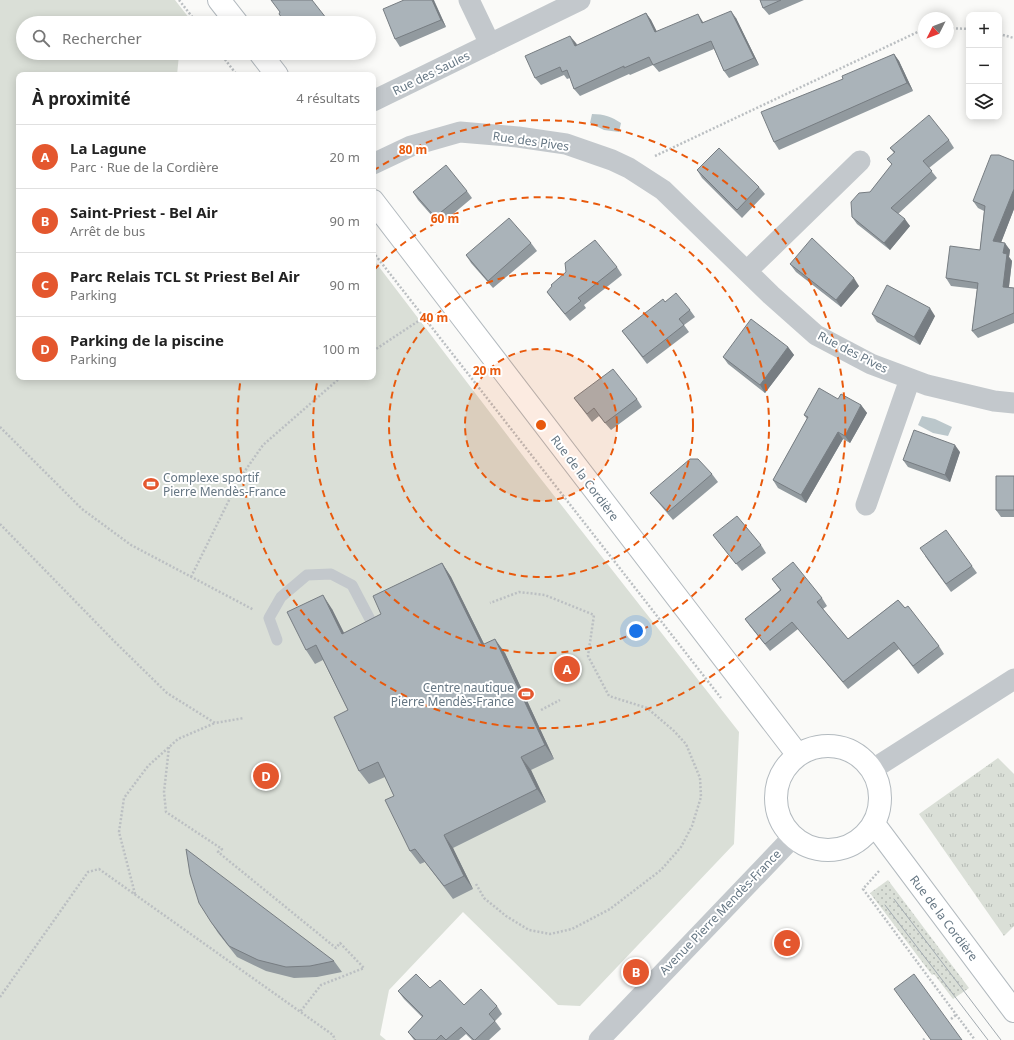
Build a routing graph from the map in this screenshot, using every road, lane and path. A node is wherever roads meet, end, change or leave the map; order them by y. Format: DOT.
graph roads {
  1 [pos="179,0"];
  2 [pos="219,0"];
  3 [pos="469,0"];
  4 [pos="580,0"];
  5 [pos="192,16"];
  6 [pos="232,16"];
  7 [pos="954,28"];
  8 [pos="966,29"];
  9 [pos="918,32"];
  10 [pos="1002,35"];
  11 [pos="1014,38"];
  12 [pos="490,44"];
  13 [pos="225,60"];
  14 [pos="265,60"];
  15 [pos="235,72"];
  16 [pos="275,72"];
  17 [pos="376,100"];
  18 [pos="860,161"];
  19 [pos="376,163"];
  20 [pos="629,168"];
  21 [pos="376,205"];
  22 [pos="376,256"];
  23 [pos="747,271"];
  24 [pos="450,302"];
  25 [pos="424,318"];
  26 [pos="376,349"];
  27 [pos="910,379"];
  28 [pos="338,380"];
  29 [pos="1014,403"];
  30 [pos="0,427"];
  31 [pos="866,505"];
  32 [pos="0,524"];
  33 [pos="191,577"];
  34 [pos="490,603"];
  35 [pos="270,618"];
  36 [pos="373,625"];
  37 [pos="277,640"];
  38 [pos="1014,679"];
  39 [pos="722,699"];
  40 [pos="560,700"];
  41 [pos="541,710"];
  42 [pos="244,718"];
  43 [pos="215,723"];
  44 [pos="168,747"];
  45 [pos="798,755"];
  46 [pos="873,769"];
  47 [pos="874,824"];
  48 [pos="793,837"];
  49 [pos="894,851"];
  50 [pos="476,884"];
  51 [pos="135,894"];
  52 [pos="0,997"];
  53 [pos="1014,1011"];
  54 [pos="300,1012"];
  55 [pos="956,1015"];
  56 [pos="951,1019"];
  57 [pos="926,1038"];
  58 [pos="335,1040"];
  59 [pos="599,1040"];
  60 [pos="923,1040"];
  61 [pos="975,1040"];
  1 -- 5 [label="path"];
  2 -- 6 [label="street"];
  3 -- 12 [label="street"];
  4 -- 12 [label="street, Rue des Saules"];
  7 -- 8 [label="path"];
  9 -- 20 [label="path"];
  10 -- 11 [label="path"];
  12 -- 17 [label="street, Rue des Saules"];
  13 -- 15 [label="path"];
  14 -- 16 [label="street"];
  18 -- 23 [label="street"];
  19 -- 20 [label="street, Rue des Pives"];
  20 -- 23 [label="street, Rue des Pives"];
  21 -- 24 [label="street, Rue de la Cordière"];
  22 -- 25 [label="path"];
  23 -- 27 [label="street, Rue des Pives"];
  24 -- 25 [label="path"];
  24 -- 45 [label="street, Rue de la Cordière"];
  25 -- 26 [label="path"];
  25 -- 39 [label="path"];
  27 -- 29 [label="street, Rue des Pives"];
  27 -- 31 [label="street"];
  28 -- 33 [label="path"];
  30 -- 33 [label="path"];
  32 -- 43 [label="path"];
  33 -- 35 [label="path"];
  34 -- 50 [label="path"];
  35 -- 36 [label="lane"];
  35 -- 37 [label="lane"];
  38 -- 46 [label="street"];
  40 -- 41 [label="path"];
  42 -- 43 [label="path"];
  43 -- 44 [label="path"];
  44 -- 51 [label="path"];
  44 -- 54 [label="path"];
  45 -- 46 [label="street"];
  45 -- 48 [label="street"];
  46 -- 47 [label="street"];
  47 -- 48 [label="street"];
  47 -- 49 [label="street, Rue de la Cordière"];
  48 -- 59 [label="street, Avenue Pierre Mendès-France"];
  49 -- 53 [label="street, Rue de la Cordière"];
  49 -- 55 [label="path"];
  51 -- 52 [label="path"];
  51 -- 54 [label="path"];
  54 -- 58 [label="path"];
  55 -- 56 [label="path"];
  55 -- 61 [label="path"];
  57 -- 60 [label="path"];
}
